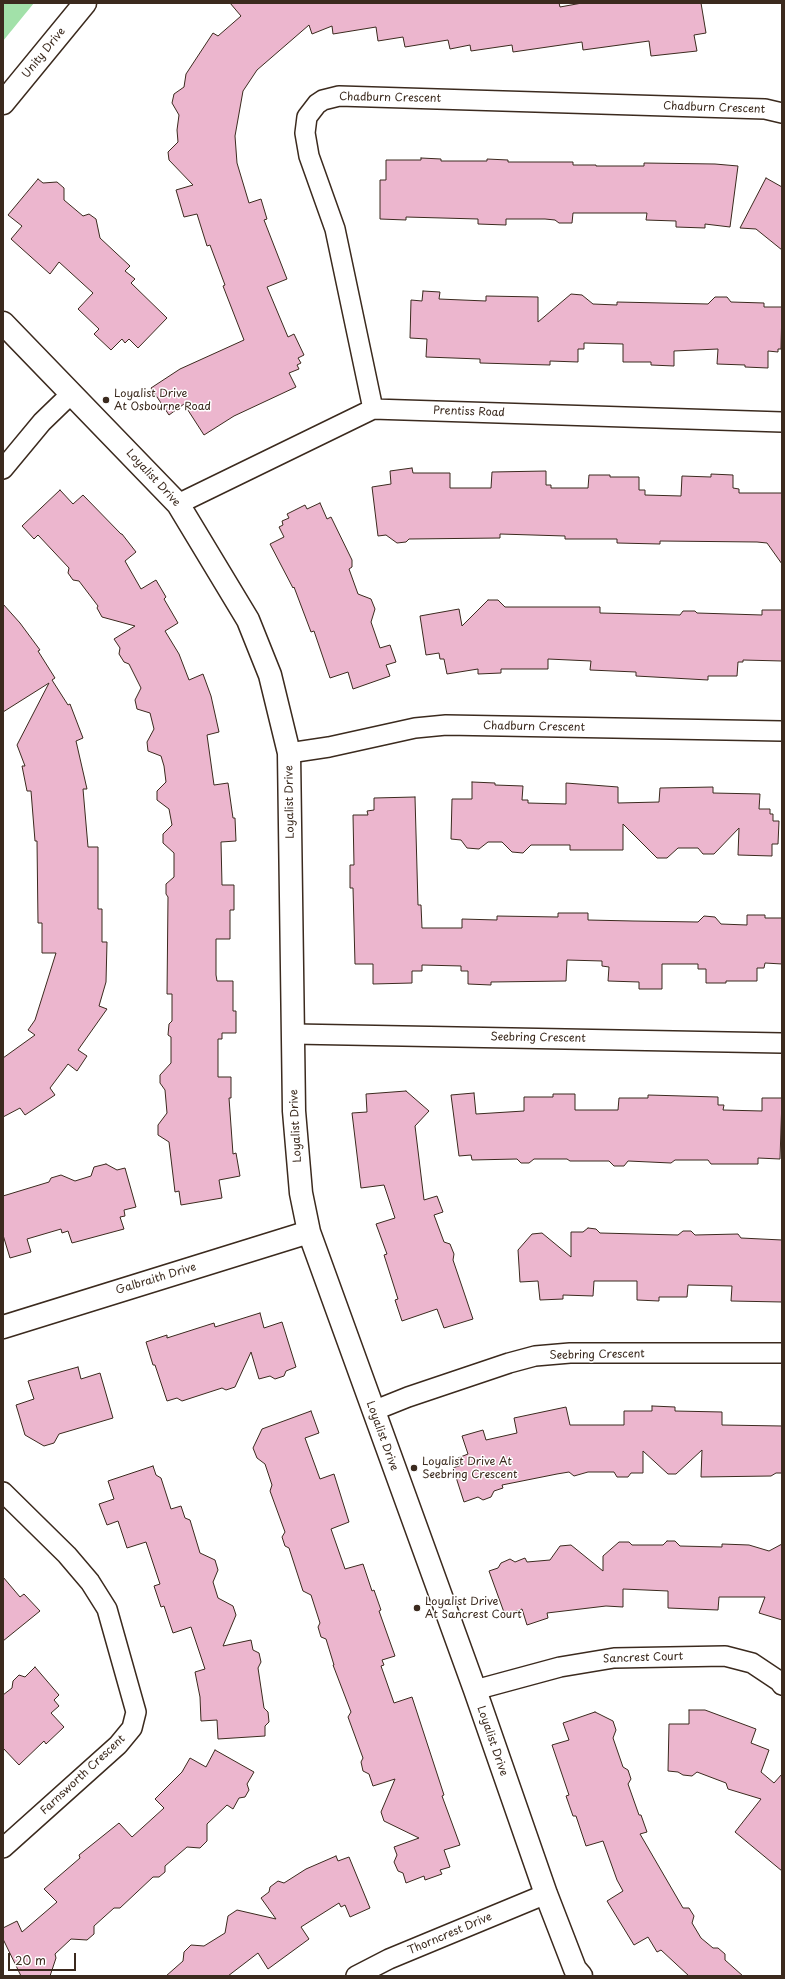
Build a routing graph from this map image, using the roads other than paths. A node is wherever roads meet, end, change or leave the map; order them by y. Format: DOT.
graph roads {
  1 [pos="85,3"];
  2 [pos="3,103"];
  3 [pos="782,113"];
  4 [pos="3,323"];
  5 [pos="72,393"];
  6 [pos="373,409"];
  7 [pos="782,422"];
  8 [pos="3,469"];
  9 [pos="178,504"];
  10 [pos="782,732"];
  11 [pos="289,753"];
  12 [pos="294,1034"];
  13 [pos="782,1043"];
  14 [pos="309,1232"];
  15 [pos="3,1327"];
  16 [pos="782,1354"];
  17 [pos="373,1411"];
  18 [pos="3,1492"];
  19 [pos="782,1685"];
  20 [pos="474,1690"];
  21 [pos="3,1848"];
  22 [pos="546,1894"];
  23 [pos="356,1976"];
  24 [pos="581,1976"];
  1 -- 2 [label="street, Unity Drive"];
  3 -- 6 [label="street, Chadburn Crescent"];
  4 -- 5 [label="street, Loyalist Drive"];
  5 -- 8 [label="street"];
  5 -- 9 [label="street, Loyalist Drive"];
  6 -- 7 [label="street, Prentiss Road"];
  6 -- 9 [label="street, Prentiss Road"];
  9 -- 11 [label="street, Loyalist Drive"];
  10 -- 11 [label="street, Chadburn Crescent"];
  11 -- 12 [label="street, Loyalist Drive"];
  12 -- 13 [label="street, Seebring Crescent"];
  12 -- 14 [label="street, Loyalist Drive"];
  14 -- 15 [label="street, Galbraith Drive"];
  14 -- 17 [label="street, Loyalist Drive"];
  16 -- 17 [label="street, Seebring Crescent"];
  17 -- 20 [label="street, Loyalist Drive"];
  18 -- 21 [label="street, Farnsworth Crescent"];
  19 -- 20 [label="street, Sancrest Court"];
  20 -- 22 [label="street, Loyalist Drive"];
  22 -- 23 [label="street, Thorncrest Drive"];
  22 -- 24 [label="street, Loyalist Drive"];
}
